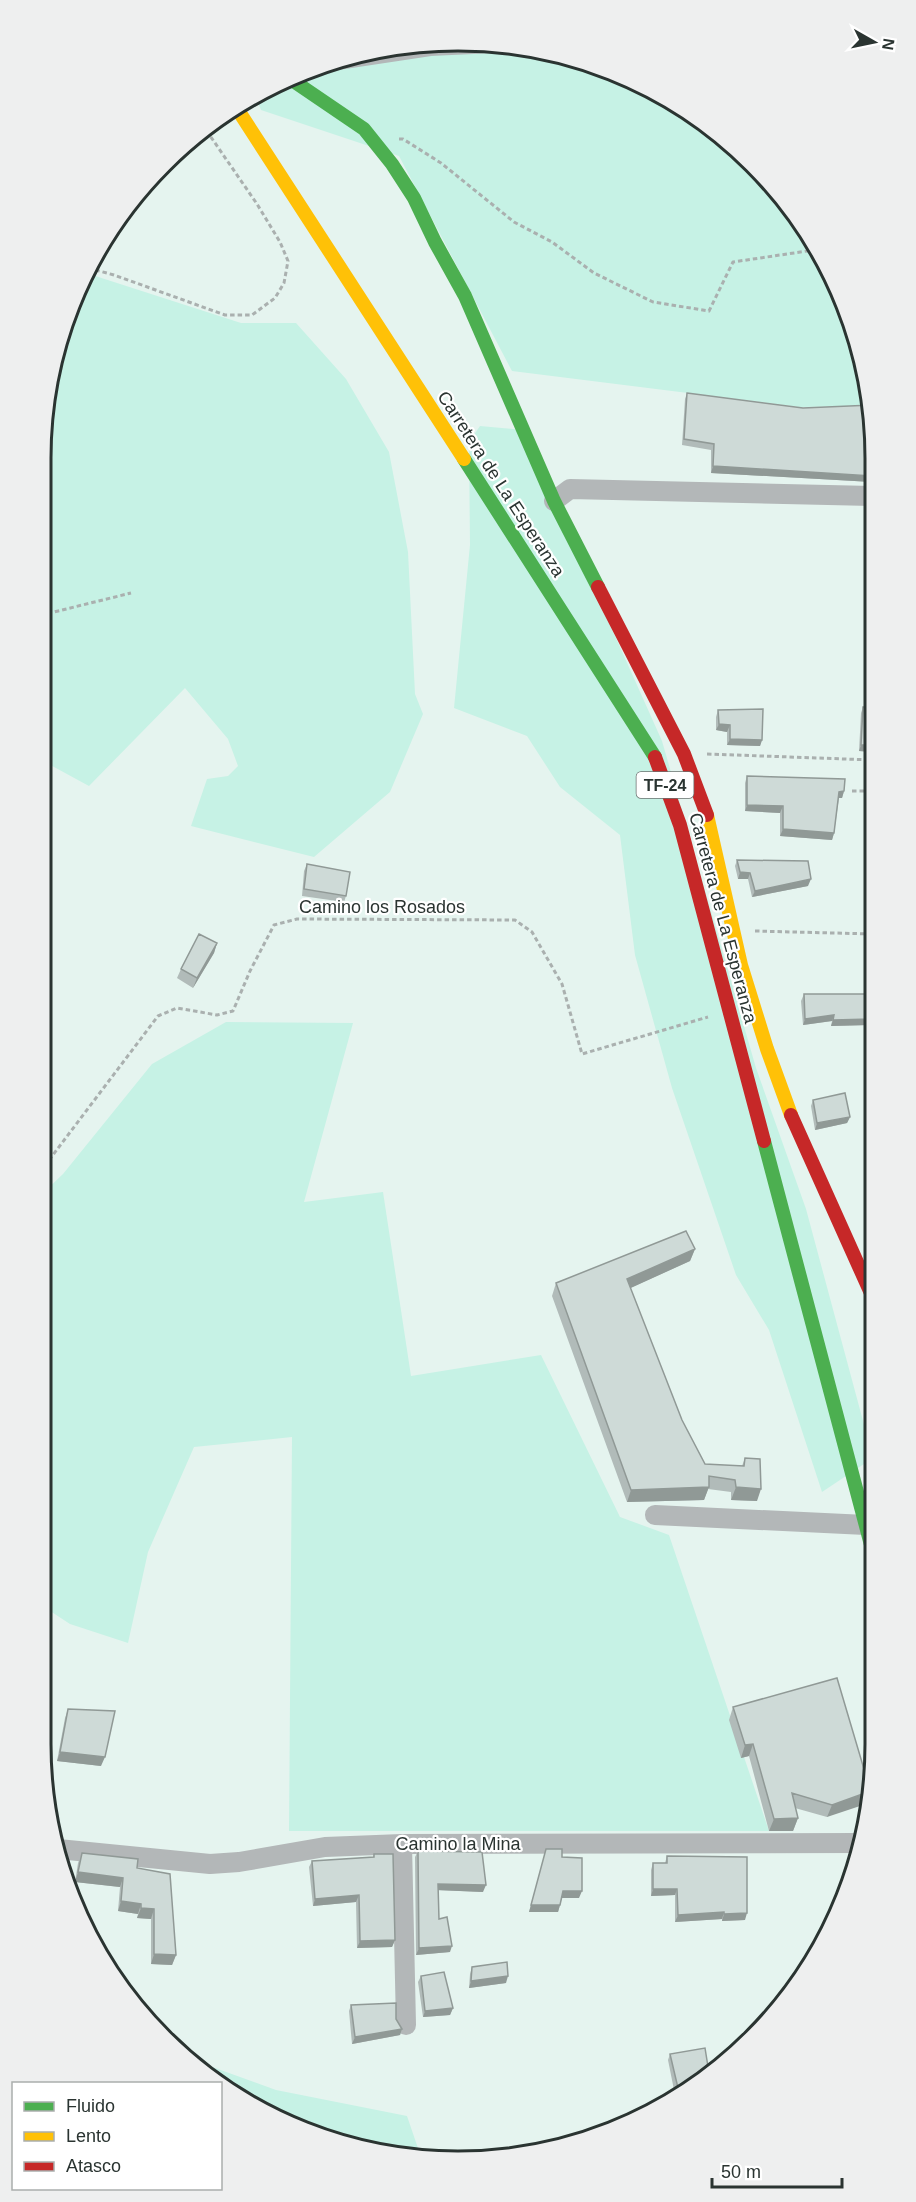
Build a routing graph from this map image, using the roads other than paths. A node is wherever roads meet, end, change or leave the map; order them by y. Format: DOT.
graph roads {
  1 [pos="298,84"];
  2 [pos="241,115"];
  3 [pos="865,496"];
  4 [pos="554,501"];
  5 [pos="865,1280"];
  6 [pos="655,1515"];
  7 [pos="865,1521"];
  8 [pos="865,1525"];
  9 [pos="852,1843"];
  10 [pos="402,1844"];
  11 [pos="65,1850"];
  12 [pos="406,2025"];
  1 -- 4 [label="main road"];
  2 -- 7 [label="main road, Carretera de La Esperanza / TF-24"];
  3 -- 4 [label="street"];
  4 -- 5 [label="main road"];
  6 -- 8 [label="street"];
  9 -- 10 [label="street, Camino la Mina"];
  10 -- 11 [label="street, Camino la Mina"];
  10 -- 12 [label="street"];
}
